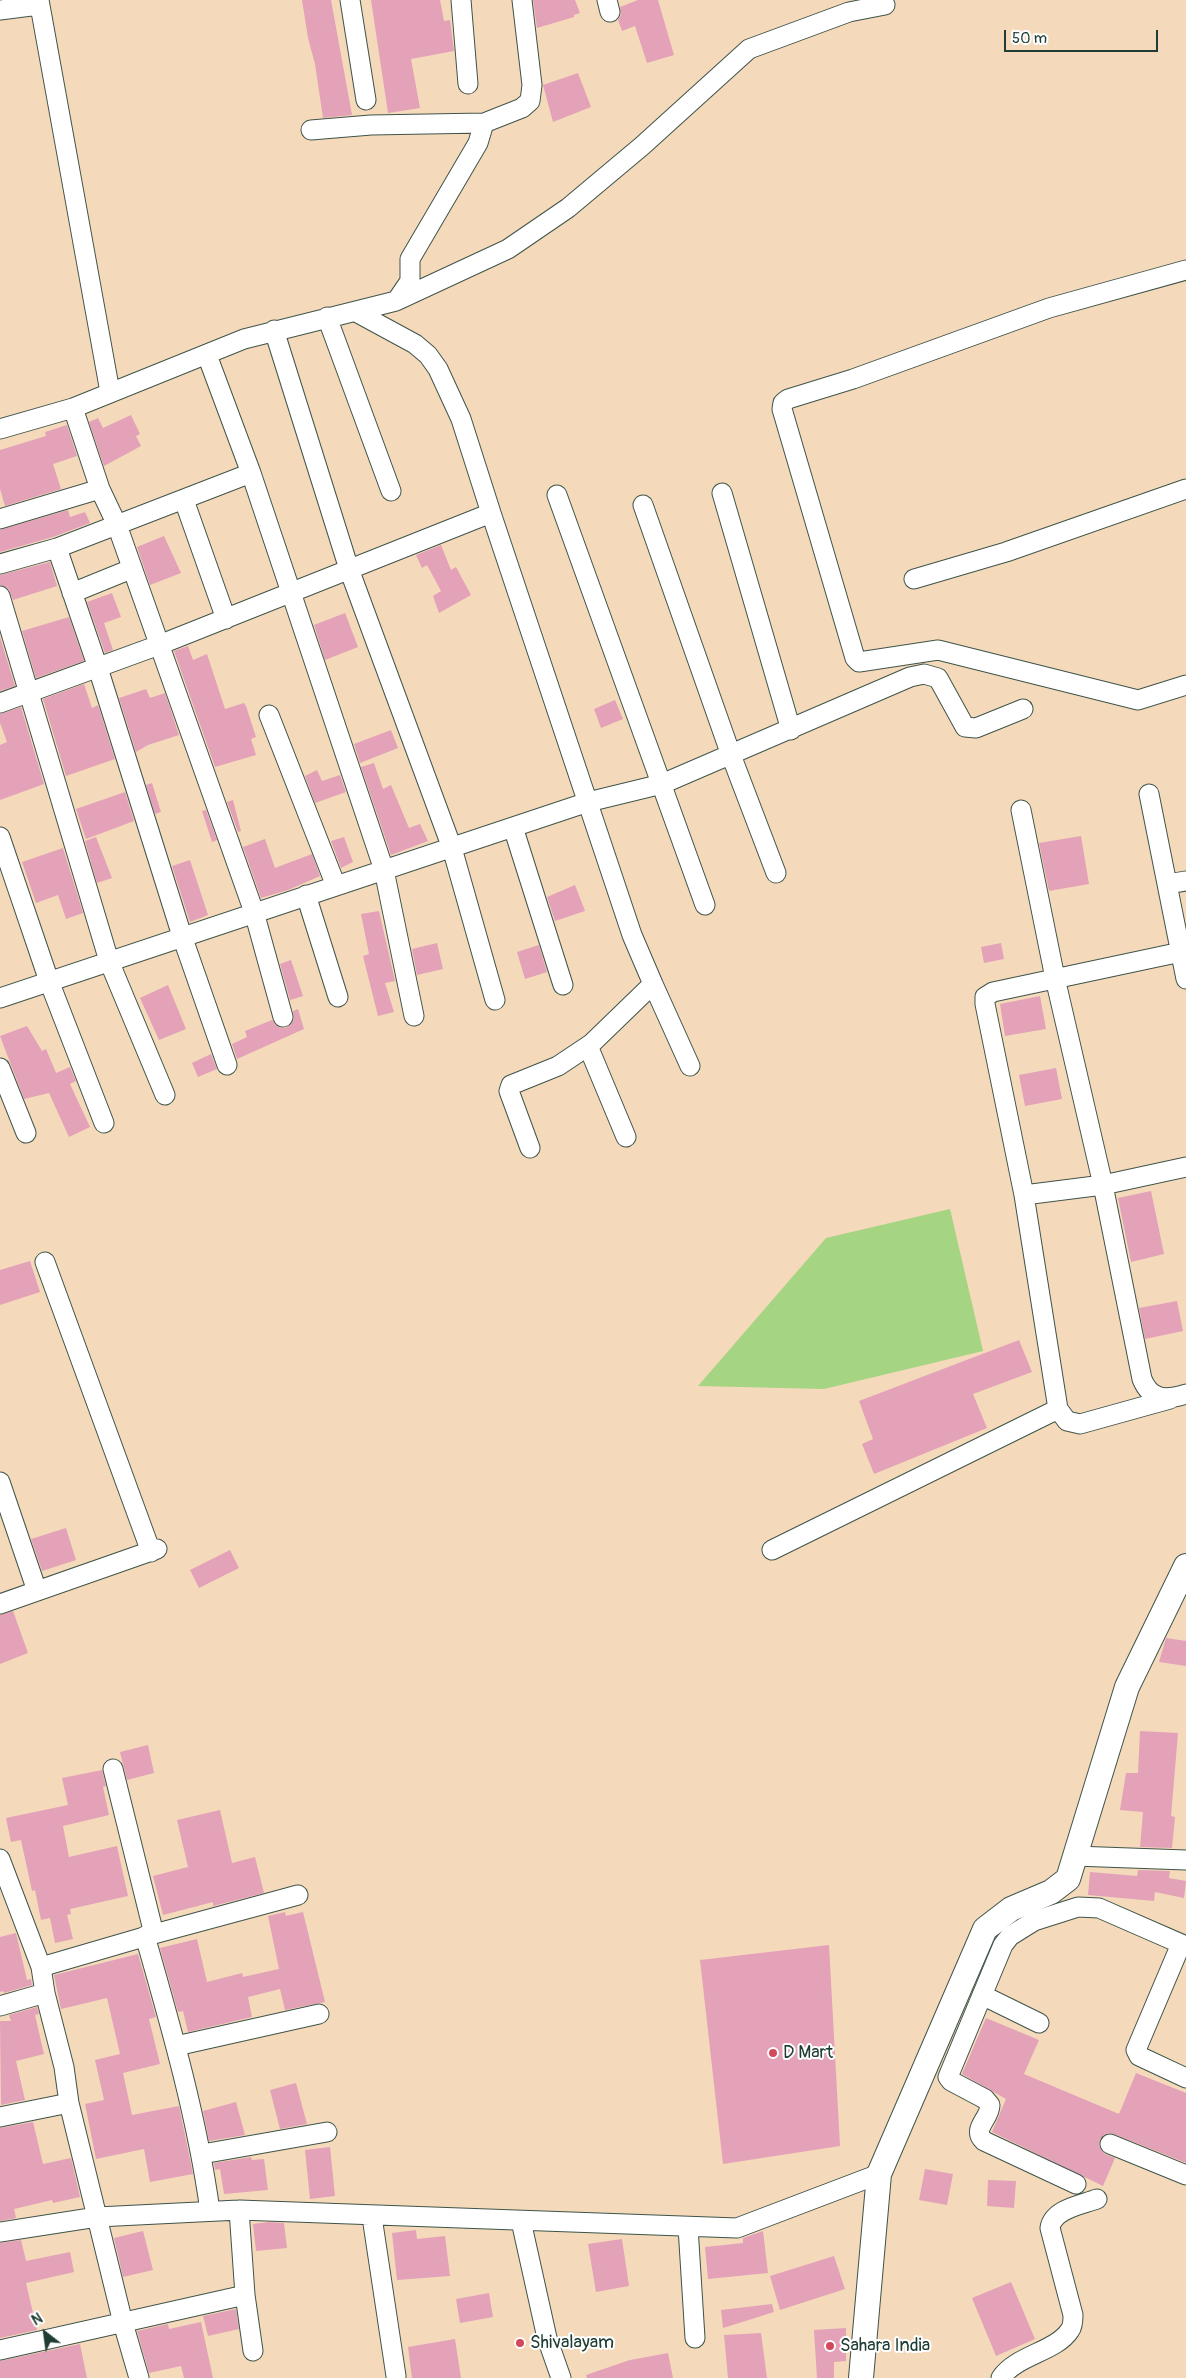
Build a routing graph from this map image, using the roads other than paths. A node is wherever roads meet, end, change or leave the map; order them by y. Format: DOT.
graph roads {
  1 [pos="350,0"];
  2 [pos="461,0"];
  3 [pos="522,0"];
  4 [pos="39,2"];
  5 [pos="885,4"];
  6 [pos="0,10"];
  7 [pos="468,84"];
  8 [pos="366,100"];
  9 [pos="484,123"];
  10 [pos="312,130"];
  11 [pos="1186,270"];
  12 [pos="396,301"];
  13 [pos="356,312"];
  14 [pos="328,317"];
  15 [pos="274,330"];
  16 [pos="207,355"];
  17 [pos="110,392"];
  18 [pos="73,408"];
  19 [pos="0,429"];
  20 [pos="251,473"];
  21 [pos="100,489"];
  22 [pos="1186,489"];
  23 [pos="391,491"];
  24 [pos="722,493"];
  25 [pos="557,494"];
  26 [pos="184,500"];
  27 [pos="643,505"];
  28 [pos="491,514"];
  29 [pos="0,519"];
  30 [pos="117,525"];
  31 [pos="57,548"];
  32 [pos="0,564"];
  33 [pos="131,569"];
  34 [pos="349,569"];
  35 [pos="914,578"];
  36 [pos="72,593"];
  37 [pos="292,593"];
  38 [pos="0,596"];
  39 [pos="226,619"];
  40 [pos="159,645"];
  41 [pos="98,668"];
  42 [pos="1186,685"];
  43 [pos="29,692"];
  44 [pos="0,703"];
  45 [pos="1023,709"];
  46 [pos="269,715"];
  47 [pos="791,730"];
  48 [pos="731,755"];
  49 [pos="662,784"];
  50 [pos="1149,794"];
  51 [pos="588,802"];
  52 [pos="1021,810"];
  53 [pos="512,827"];
  54 [pos="0,837"];
  55 [pos="452,848"];
  56 [pos="384,870"];
  57 [pos="776,873"];
  58 [pos="1186,881"];
  59 [pos="1167,884"];
  60 [pos="336,886"];
  61 [pos="306,896"];
  62 [pos="704,905"];
  63 [pos="254,912"];
  64 [pos="182,936"];
  65 [pos="1181,952"];
  66 [pos="109,961"];
  67 [pos="1055,978"];
  68 [pos="1186,978"];
  69 [pos="49,981"];
  70 [pos="653,981"];
  71 [pos="563,985"];
  72 [pos="338,997"];
  73 [pos="0,998"];
  74 [pos="495,1000"];
  75 [pos="414,1016"];
  76 [pos="283,1017"];
  77 [pos="588,1046"];
  78 [pos="227,1065"];
  79 [pos="690,1066"];
  80 [pos="0,1068"];
  81 [pos="165,1095"];
  82 [pos="104,1123"];
  83 [pos="26,1133"];
  84 [pos="626,1137"];
  85 [pos="530,1148"];
  86 [pos="1186,1167"];
  87 [pos="1103,1185"];
  88 [pos="1024,1195"];
  89 [pos="46,1262"];
  90 [pos="1178,1397"];
  91 [pos="1058,1409"];
  92 [pos="0,1482"];
  93 [pos="772,1550"];
  94 [pos="1186,1566"];
  95 [pos="37,1591"];
  96 [pos="0,1604"];
  97 [pos="113,1770"];
  98 [pos="1074,1856"];
  99 [pos="0,1859"];
  100 [pos="1186,1860"];
  101 [pos="298,1895"];
  102 [pos="149,1935"];
  103 [pos="1184,1945"];
  104 [pos="41,1967"];
  105 [pos="974,1992"];
  106 [pos="45,1993"];
  107 [pos="0,2006"];
  108 [pos="319,2014"];
  109 [pos="1039,2023"];
  110 [pos="176,2046"];
  111 [pos="1186,2078"];
  112 [pos="69,2103"];
  113 [pos="0,2118"];
  114 [pos="327,2132"];
  115 [pos="1110,2144"];
  116 [pos="202,2154"];
  117 [pos="879,2174"];
  118 [pos="1186,2175"];
  119 [pos="1076,2184"];
  120 [pos="1097,2199"];
  121 [pos="238,2210"];
  122 [pos="210,2211"];
  123 [pos="97,2217"];
  124 [pos="372,2217"];
  125 [pos="522,2221"];
  126 [pos="688,2226"];
  127 [pos="0,2232"];
  128 [pos="245,2295"];
  129 [pos="123,2323"];
  130 [pos="695,2338"];
  131 [pos="0,2350"];
  132 [pos="253,2351"];
  133 [pos="396,2376"];
  134 [pos="139,2378"];
  135 [pos="561,2378"];
  136 [pos="861,2378"];
  137 [pos="1001,2378"];
  1 -- 8 [label="street"];
  2 -- 7 [label="street"];
  3 -- 9 [label="street"];
  4 -- 6 [label="street"];
  4 -- 17 [label="street"];
  5 -- 12 [label="street"];
  9 -- 10 [label="street"];
  9 -- 12 [label="street"];
  11 -- 42 [label="street"];
  12 -- 13 [label="street"];
  13 -- 14 [label="street"];
  13 -- 28 [label="street"];
  14 -- 15 [label="street"];
  14 -- 23 [label="street"];
  15 -- 16 [label="street"];
  15 -- 34 [label="street"];
  16 -- 17 [label="street"];
  16 -- 20 [label="street"];
  17 -- 18 [label="street"];
  18 -- 19 [label="street"];
  18 -- 21 [label="street"];
  20 -- 26 [label="street"];
  20 -- 37 [label="street"];
  21 -- 29 [label="street"];
  21 -- 30 [label="street"];
  22 -- 35 [label="street"];
  24 -- 47 [label="street"];
  25 -- 49 [label="street"];
  26 -- 30 [label="street"];
  26 -- 39 [label="street"];
  27 -- 48 [label="street"];
  28 -- 34 [label="street"];
  28 -- 51 [label="street"];
  30 -- 31 [label="street"];
  30 -- 33 [label="street"];
  31 -- 32 [label="street"];
  31 -- 36 [label="street"];
  33 -- 36 [label="street"];
  33 -- 40 [label="street"];
  34 -- 37 [label="street"];
  34 -- 55 [label="street"];
  36 -- 41 [label="street"];
  37 -- 39 [label="street"];
  37 -- 56 [label="street"];
  38 -- 43 [label="street"];
  39 -- 40 [label="street"];
  40 -- 41 [label="street"];
  40 -- 63 [label="street"];
  41 -- 43 [label="street"];
  41 -- 64 [label="street"];
  43 -- 44 [label="street"];
  43 -- 66 [label="street"];
  45 -- 47 [label="street"];
  46 -- 60 [label="street"];
  47 -- 48 [label="street"];
  48 -- 49 [label="street"];
  48 -- 57 [label="street"];
  49 -- 51 [label="street"];
  49 -- 62 [label="street"];
  50 -- 59 [label="street"];
  51 -- 53 [label="street"];
  51 -- 70 [label="street"];
  52 -- 67 [label="street"];
  53 -- 55 [label="street"];
  53 -- 71 [label="street"];
  54 -- 69 [label="street"];
  55 -- 56 [label="street"];
  55 -- 74 [label="street"];
  56 -- 60 [label="street"];
  56 -- 75 [label="street"];
  58 -- 59 [label="street"];
  59 -- 65 [label="street"];
  60 -- 61 [label="street"];
  61 -- 63 [label="street"];
  61 -- 72 [label="street"];
  63 -- 64 [label="street"];
  63 -- 76 [label="street"];
  64 -- 66 [label="street"];
  64 -- 78 [label="street"];
  65 -- 67 [label="street"];
  65 -- 68 [label="street"];
  66 -- 69 [label="street"];
  66 -- 81 [label="street"];
  67 -- 87 [label="street"];
  67 -- 88 [label="street"];
  69 -- 73 [label="street"];
  69 -- 82 [label="street"];
  70 -- 77 [label="street"];
  70 -- 79 [label="street"];
  77 -- 84 [label="street"];
  77 -- 85 [label="street"];
  80 -- 83 [label="street"];
  86 -- 87 [label="street"];
  87 -- 88 [label="street"];
  87 -- 90 [label="street"];
  88 -- 91 [label="street"];
  89 -- 95 [label="street"];
  90 -- 91 [label="street"];
  91 -- 93 [label="street"];
  92 -- 95 [label="street"];
  94 -- 98 [label="street"];
  95 -- 96 [label="street"];
  97 -- 102 [label="street"];
  98 -- 100 [label="street"];
  98 -- 105 [label="street"];
  99 -- 104 [label="street"];
  101 -- 102 [label="street"];
  102 -- 104 [label="street"];
  102 -- 110 [label="street"];
  103 -- 105 [label="street"];
  103 -- 111 [label="street"];
  104 -- 106 [label="street"];
  105 -- 109 [label="street"];
  105 -- 117 [label="street"];
  105 -- 119 [label="street"];
  106 -- 107 [label="street"];
  106 -- 112 [label="street"];
  108 -- 110 [label="street"];
  110 -- 116 [label="street"];
  112 -- 113 [label="street"];
  112 -- 123 [label="street"];
  114 -- 116 [label="street"];
  115 -- 118 [label="street"];
  116 -- 122 [label="street"];
  117 -- 126 [label="street"];
  117 -- 136 [label="street"];
  120 -- 137 [label="street"];
  121 -- 122 [label="street"];
  121 -- 124 [label="street"];
  121 -- 128 [label="street"];
  122 -- 123 [label="street"];
  123 -- 127 [label="street"];
  123 -- 129 [label="street"];
  124 -- 125 [label="street"];
  124 -- 133 [label="street"];
  125 -- 126 [label="street"];
  125 -- 135 [label="street"];
  126 -- 130 [label="street"];
  128 -- 129 [label="street"];
  128 -- 132 [label="street"];
  129 -- 131 [label="street"];
  129 -- 134 [label="street"];
}
